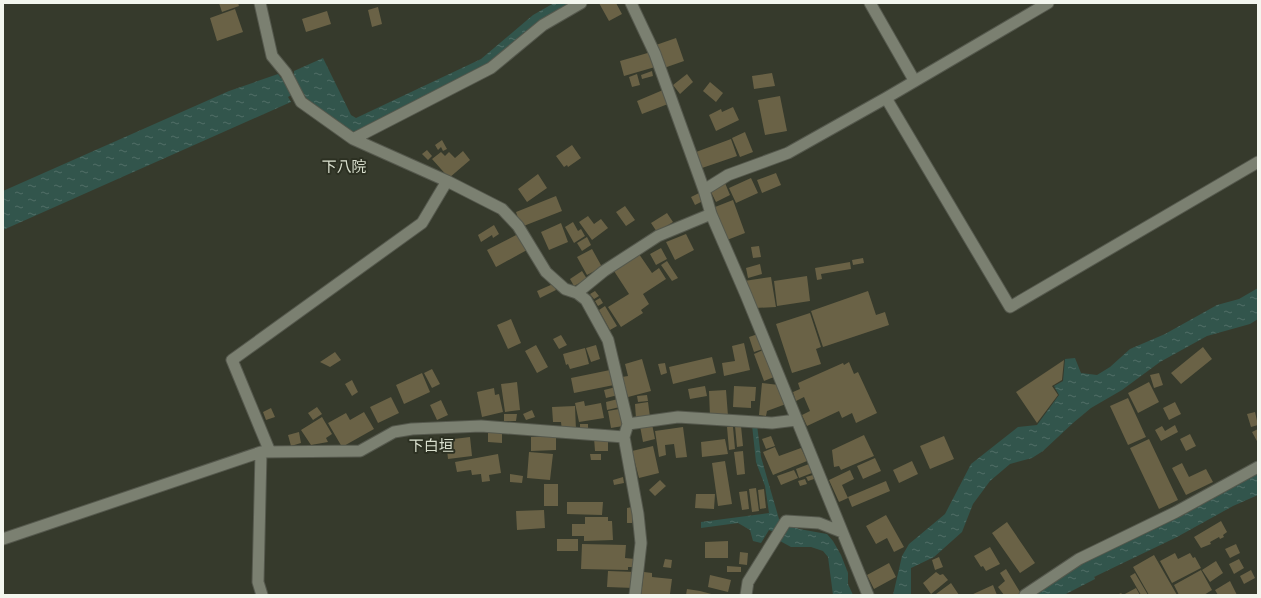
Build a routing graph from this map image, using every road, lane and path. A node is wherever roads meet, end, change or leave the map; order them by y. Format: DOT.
graph roads {
  1 [pos="260,3"];
  2 [pos="581,3"];
  3 [pos="631,3"];
  4 [pos="870,3"];
  5 [pos="1048,3"];
  6 [pos="914,80"];
  7 [pos="886,98"];
  8 [pos="353,139"];
  9 [pos="1258,162"];
  10 [pos="447,181"];
  11 [pos="704,190"];
  12 [pos="711,214"];
  13 [pos="577,293"];
  14 [pos="796,420"];
  15 [pos="628,424"];
  16 [pos="624,437"];
  17 [pos="265,452"];
  18 [pos="1258,467"];
  19 [pos="842,532"];
  20 [pos="3,539"];
  21 [pos="262,595"];
  22 [pos="635,595"];
  23 [pos="746,595"];
  24 [pos="868,595"];
  25 [pos="1025,595"];
  1 -- 8 [label="street"];
  2 -- 8 [label="street"];
  3 -- 11 [label="street"];
  4 -- 6 [label="street"];
  5 -- 6 [label="street"];
  6 -- 7 [label="street"];
  7 -- 9 [label="street"];
  7 -- 11 [label="street"];
  8 -- 10 [label="street"];
  10 -- 13 [label="street"];
  10 -- 17 [label="street"];
  11 -- 12 [label="street"];
  12 -- 13 [label="street"];
  12 -- 14 [label="street"];
  13 -- 15 [label="street"];
  14 -- 15 [label="street"];
  14 -- 19 [label="street"];
  15 -- 16 [label="street"];
  16 -- 17 [label="street"];
  16 -- 22 [label="street"];
  17 -- 20 [label="street"];
  17 -- 21 [label="street"];
  18 -- 25 [label="street"];
  19 -- 23 [label="street"];
  19 -- 24 [label="street"];
}
